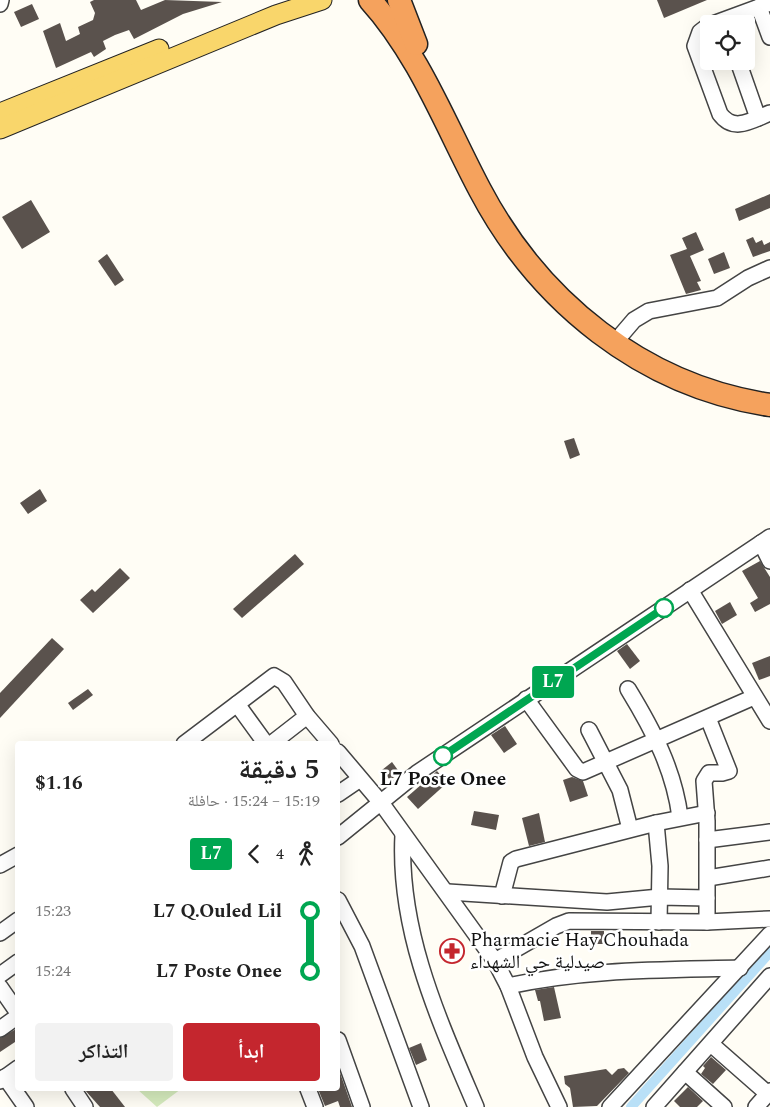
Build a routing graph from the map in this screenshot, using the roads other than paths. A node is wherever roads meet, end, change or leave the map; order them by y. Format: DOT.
graph roads {
  1 [pos="0,0"];
  2 [pos="280,0"];
  3 [pos="322,0"];
  4 [pos="370,0"];
  5 [pos="399,0"];
  6 [pos="0,4"];
  7 [pos="765,4"];
  8 [pos="738,15"];
  9 [pos="700,33"];
  10 [pos="770,37"];
  11 [pos="700,60"];
  12 [pos="704,70"];
  13 [pos="742,70"];
  14 [pos="0,113"];
  15 [pos="764,116"];
  16 [pos="0,129"];
  17 [pos="770,268"];
  18 [pos="622,334"];
  19 [pos="770,393"];
  20 [pos="770,405"];
  21 [pos="765,540"];
  22 [pos="770,561"];
  23 [pos="690,590"];
  24 [pos="628,689"];
  25 [pos="754,697"];
  26 [pos="526,699"];
  27 [pos="237,704"];
  28 [pos="307,716"];
  29 [pos="708,718"];
  30 [pos="770,721"];
  31 [pos="589,730"];
  32 [pos="656,739"];
  33 [pos="188,741"];
  34 [pos="264,741"];
  35 [pos="275,741"];
  36 [pos="328,741"];
  37 [pos="340,755"];
  38 [pos="608,763"];
  39 [pos="360,779"];
  40 [pos="340,793"];
  41 [pos="382,804"];
  42 [pos="707,813"];
  43 [pos="680,818"];
  44 [pos="656,823"];
  45 [pos="630,830"];
  46 [pos="770,832"];
  47 [pos="403,835"];
  48 [pos="340,836"];
  49 [pos="707,840"];
  50 [pos="15,857"];
  51 [pos="0,865"];
  52 [pos="770,868"];
  53 [pos="708,878"];
  54 [pos="448,892"];
  55 [pos="502,896"];
  56 [pos="660,897"];
  57 [pos="707,898"];
  58 [pos="634,901"];
  59 [pos="340,904"];
  60 [pos="770,919"];
  61 [pos="15,922"];
  62 [pos="631,922"];
  63 [pos="659,922"];
  64 [pos="707,922"];
  65 [pos="0,933"];
  66 [pos="770,934"];
  67 [pos="495,961"];
  68 [pos="15,964"];
  69 [pos="740,968"];
  70 [pos="0,975"];
  71 [pos="770,976"];
  72 [pos="0,986"];
  73 [pos="508,986"];
  74 [pos="15,1010"];
  75 [pos="15,1017"];
  76 [pos="0,1028"];
  77 [pos="711,1044"];
  78 [pos="340,1046"];
  79 [pos="685,1072"];
  80 [pos="8,1075"];
  81 [pos="15,1087"];
  82 [pos="17,1091"];
  83 [pos="74,1091"];
  84 [pos="309,1091"];
  85 [pos="769,1092"];
  86 [pos="26,1107"];
  87 [pos="85,1107"];
  88 [pos="315,1107"];
  89 [pos="362,1107"];
  90 [pos="421,1107"];
  91 [pos="476,1107"];
  92 [pos="559,1107"];
  93 [pos="610,1107"];
  94 [pos="654,1107"];
  95 [pos="724,1107"];
  96 [pos="756,1107"];
  1 -- 6 [label="street"];
  2 -- 14 [label="main road"];
  3 -- 16 [label="main road"];
  4 -- 20 [label="highway"];
  5 -- 18 [label="highway"];
  7 -- 8 [label="street"];
  7 -- 10 [label="street"];
  9 -- 11 [label="street"];
  12 -- 15 [label="street"];
  13 -- 15 [label="street"];
  17 -- 18 [label="street"];
  18 -- 19 [label="highway"];
  21 -- 22 [label="street"];
  21 -- 23 [label="street"];
  23 -- 25 [label="street"];
  23 -- 26 [label="street"];
  24 -- 32 [label="street"];
  25 -- 29 [label="street"];
  25 -- 30 [label="street"];
  26 -- 38 [label="street"];
  26 -- 41 [label="street"];
  27 -- 28 [label="street"];
  27 -- 33 [label="street"];
  27 -- 34 [label="street"];
  28 -- 35 [label="street"];
  28 -- 36 [label="street"];
  29 -- 32 [label="street"];
  29 -- 42 [label="street"];
  31 -- 38 [label="street"];
  32 -- 38 [label="street"];
  32 -- 43 [label="street"];
  37 -- 39 [label="street"];
  38 -- 45 [label="street"];
  39 -- 40 [label="street"];
  39 -- 41 [label="street"];
  41 -- 47 [label="street"];
  41 -- 48 [label="street"];
  42 -- 43 [label="street"];
  42 -- 49 [label="street"];
  43 -- 44 [label="street"];
  44 -- 45 [label="street"];
  44 -- 56 [label="street"];
  45 -- 55 [label="street"];
  46 -- 49 [label="street"];
  47 -- 54 [label="street"];
  47 -- 91 [label="street"];
  49 -- 53 [label="street"];
  50 -- 51 [label="street"];
  52 -- 53 [label="street"];
  53 -- 57 [label="street"];
  54 -- 55 [label="street"];
  54 -- 67 [label="street"];
  55 -- 58 [label="street"];
  56 -- 57 [label="street"];
  56 -- 58 [label="street"];
  56 -- 63 [label="street"];
  57 -- 64 [label="street"];
  58 -- 62 [label="street"];
  59 -- 90 [label="street"];
  60 -- 64 [label="street"];
  61 -- 65 [label="street"];
  62 -- 63 [label="street"];
  62 -- 67 [label="street"];
  63 -- 64 [label="street"];
  66 -- 69 [label="street"];
  67 -- 73 [label="street"];
  68 -- 70 [label="street"];
  69 -- 73 [label="street"];
  69 -- 93 [label="street"];
  71 -- 77 [label="street"];
  72 -- 74 [label="street"];
  73 -- 92 [label="street"];
  75 -- 76 [label="street"];
  77 -- 79 [label="street"];
  77 -- 85 [label="street"];
  78 -- 89 [label="street"];
  79 -- 94 [label="street"];
  79 -- 95 [label="street"];
  80 -- 81 [label="street"];
  82 -- 86 [label="street"];
  83 -- 87 [label="street"];
  84 -- 88 [label="street"];
  85 -- 96 [label="street"];
}
